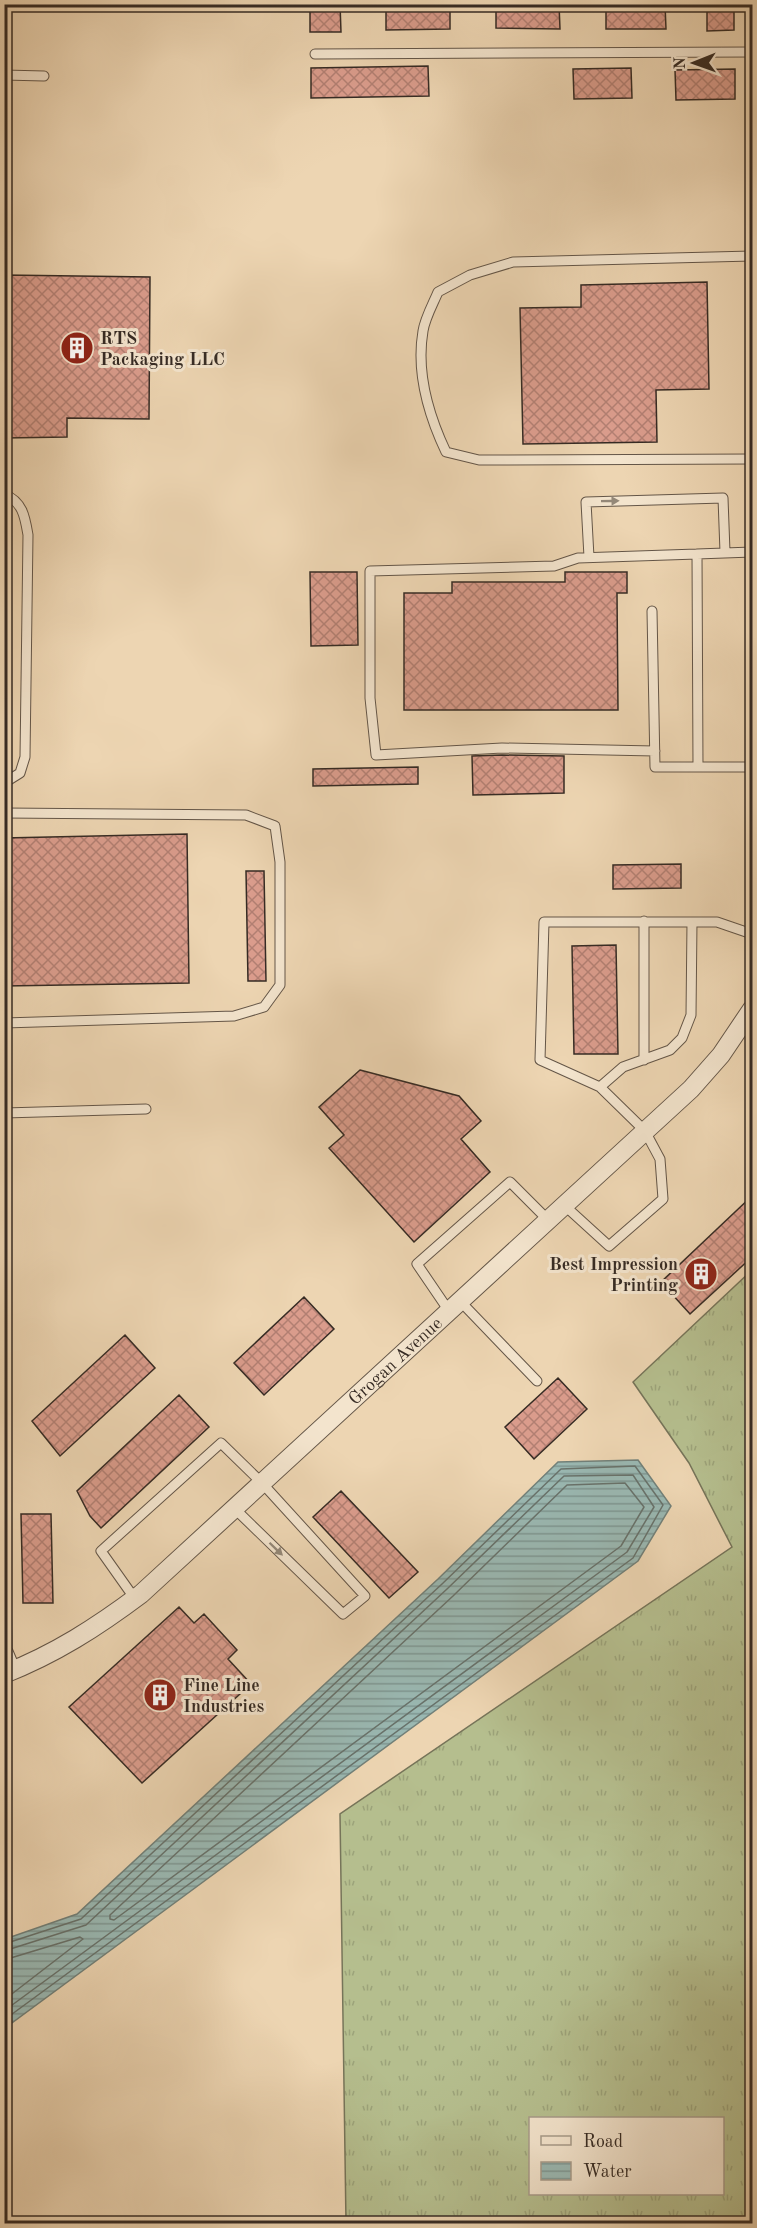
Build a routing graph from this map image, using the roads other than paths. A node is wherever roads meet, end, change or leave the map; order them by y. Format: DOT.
graph roads {
  1 [pos="753,51"];
  2 [pos="315,54"];
  3 [pos="4,75"];
  4 [pos="44,76"];
  5 [pos="753,256"];
  6 [pos="753,459"];
  7 [pos="4,494"];
  8 [pos="725,552"];
  9 [pos="753,552"];
  10 [pos="697,554"];
  11 [pos="588,557"];
  12 [pos="652,611"];
  13 [pos="654,751"];
  14 [pos="698,767"];
  15 [pos="753,767"];
  16 [pos="4,783"];
  17 [pos="4,813"];
  18 [pos="644,921"];
  19 [pos="692,922"];
  20 [pos="753,934"];
  21 [pos="753,1009"];
  22 [pos="4,1023"];
  23 [pos="644,1060"];
  24 [pos="600,1087"];
  25 [pos="146,1109"];
  26 [pos="4,1113"];
  27 [pos="645,1131"];
  28 [pos="564,1205"];
  29 [pos="548,1220"];
  30 [pos="454,1306"];
  31 [pos="537,1381"];
  32 [pos="4,1440"];
  33 [pos="262,1483"];
  34 [pos="234,1508"];
  35 [pos="135,1599"];
  36 [pos="10,1672"];
  1 -- 2 [label="lane"];
  3 -- 4 [label="lane"];
  5 -- 6 [label="lane"];
  7 -- 16 [label="lane"];
  8 -- 9 [label="lane"];
  8 -- 10 [label="lane"];
  11 -- 8 [label="lane, one-way"];
  10 -- 11 [label="lane"];
  10 -- 14 [label="lane"];
  11 -- 13 [label="lane"];
  12 -- 13 [label="lane"];
  13 -- 14 [label="lane"];
  14 -- 15 [label="lane"];
  17 -- 22 [label="lane"];
  18 -- 19 [label="lane"];
  18 -- 23 [label="lane"];
  18 -- 24 [label="lane"];
  19 -- 20 [label="lane"];
  19 -- 23 [label="lane"];
  21 -- 27 [label="street, Grogan Avenue"];
  23 -- 24 [label="lane"];
  24 -- 27 [label="lane"];
  25 -- 26 [label="lane"];
  27 -- 28 [label="street, Grogan Avenue"];
  27 -- 28 [label="lane"];
  28 -- 29 [label="street, Grogan Avenue"];
  29 -- 30 [label="street, Grogan Avenue"];
  29 -- 30 [label="lane"];
  30 -- 31 [label="lane"];
  30 -- 33 [label="street, Grogan Avenue"];
  32 -- 36 [label="lane"];
  33 -- 34 [label="street, Grogan Avenue"];
  34 -- 33 [label="lane, one-way"];
  33 -- 35 [label="lane"];
  34 -- 35 [label="street, Grogan Avenue"];
  35 -- 36 [label="street, Grogan Avenue"];
}
